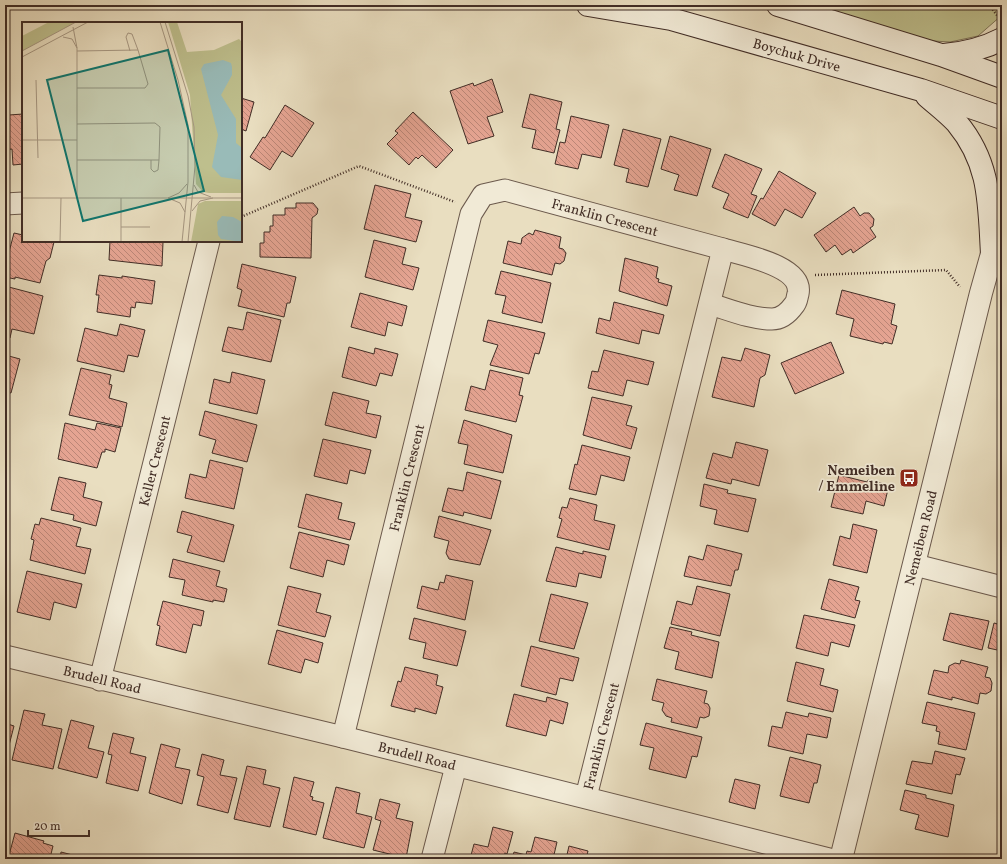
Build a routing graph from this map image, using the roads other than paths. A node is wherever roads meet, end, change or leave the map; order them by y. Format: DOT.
graph roads {
  1 [pos="588,5"];
  2 [pos="778,5"];
  3 [pos="1002,39"];
  4 [pos="941,55"];
  5 [pos="1002,77"];
  6 [pos="921,90"];
  7 [pos="1002,118"];
  8 [pos="22,203"];
  9 [pos="5,204"];
  10 [pos="1002,218"];
  11 [pos="209,242"];
  12 [pos="997,246"];
  13 [pos="723,249"];
  14 [pos="710,304"];
  15 [pos="915,565"];
  16 [pos="1002,587"];
  17 [pos="5,656"];
  18 [pos="100,680"];
  19 [pos="343,737"];
  20 [pos="456,766"];
  21 [pos="586,797"];
  22 [pos="432,859"];
  23 [pos="829,859"];
  24 [pos="841,859"];
  1 -- 6 [label="main road, Boychuk Drive"];
  2 -- 4 [label="main road"];
  3 -- 4 [label="main road"];
  4 -- 5 [label="main road"];
  6 -- 7 [label="main road, Boychuk Drive"];
  6 -- 12 [label="main road"];
  8 -- 9 [label="street"];
  10 -- 12 [label="main road, Nemeiben Road"];
  11 -- 18 [label="street, Keller Crescent"];
  12 -- 15 [label="main road, Nemeiben Road"];
  13 -- 14 [label="street, Franklin Crescent"];
  13 -- 14 [label="street"];
  13 -- 19 [label="street, Franklin Crescent"];
  14 -- 21 [label="street, Franklin Crescent"];
  15 -- 16 [label="street"];
  15 -- 24 [label="main road, Nemeiben Road"];
  17 -- 18 [label="street, Brudell Road"];
  18 -- 19 [label="street, Brudell Road"];
  19 -- 20 [label="street, Brudell Road"];
  20 -- 21 [label="street, Brudell Road"];
  20 -- 22 [label="street"];
  21 -- 23 [label="street, Brudell Road"];
}
